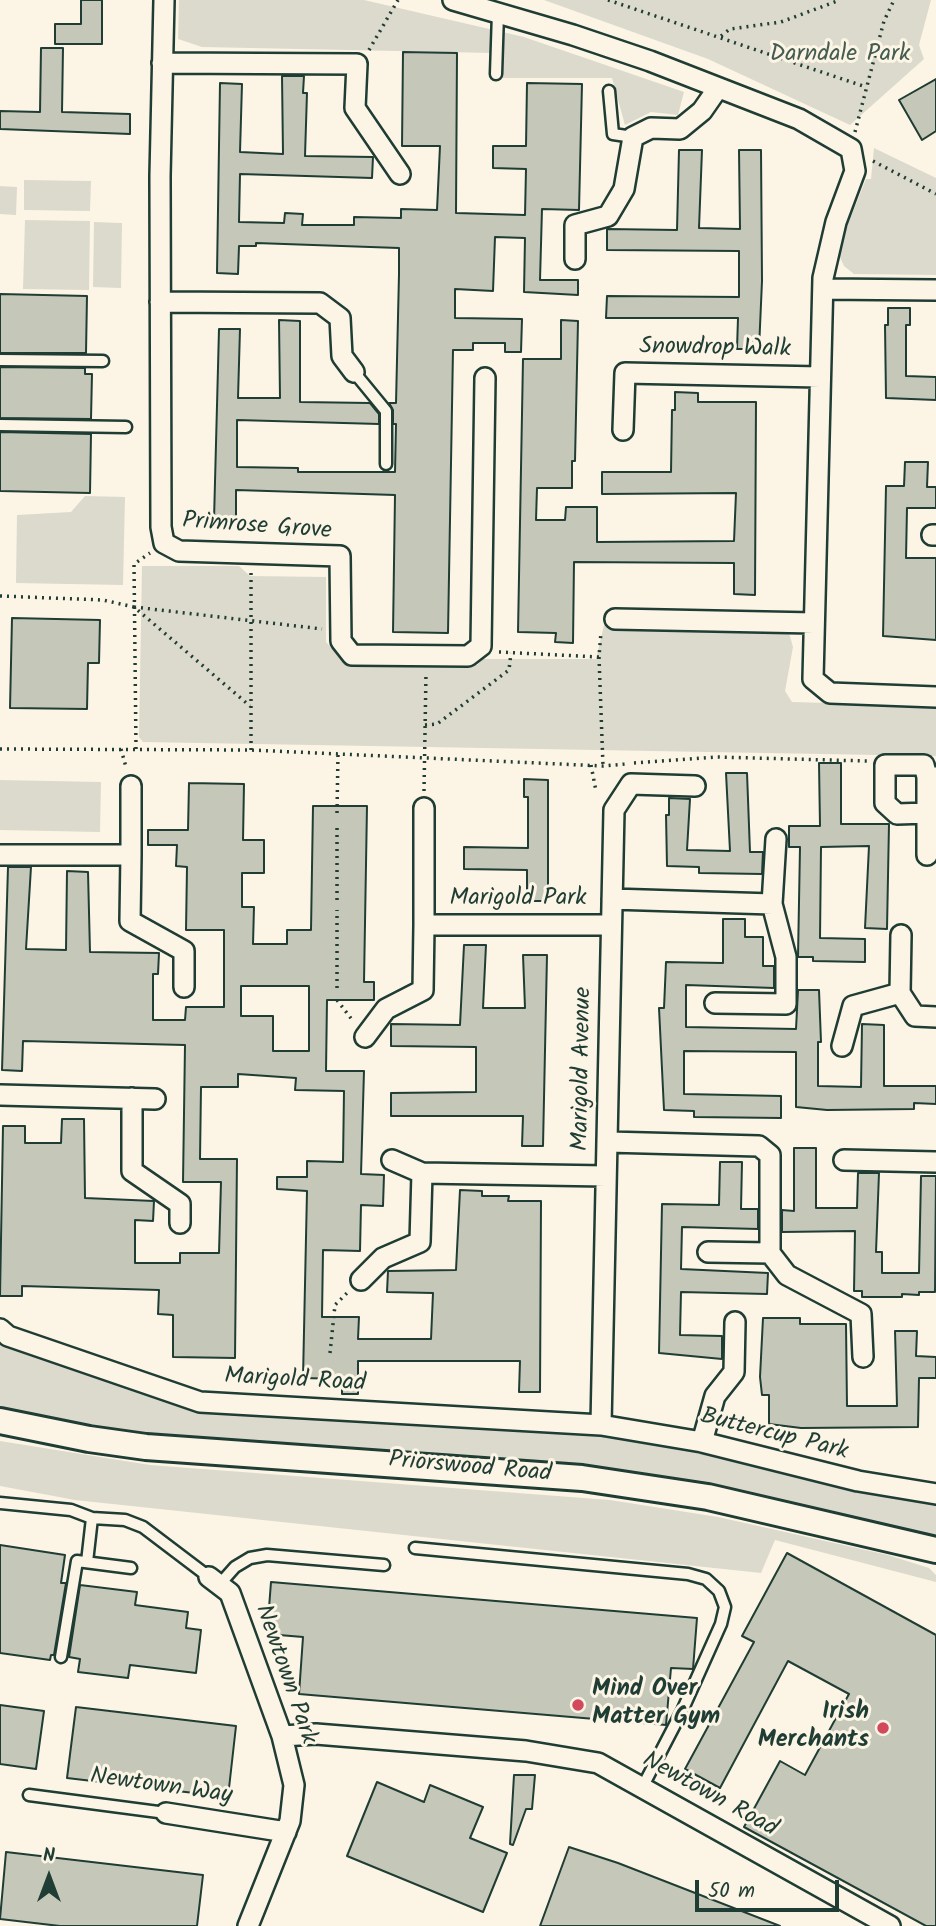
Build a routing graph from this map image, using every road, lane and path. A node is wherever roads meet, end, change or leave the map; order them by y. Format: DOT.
graph roads {
  1 [pos="164,0"];
  2 [pos="398,0"];
  3 [pos="453,0"];
  4 [pos="608,0"];
  5 [pos="840,0"];
  6 [pos="894,0"];
  7 [pos="498,13"];
  8 [pos="721,36"];
  9 [pos="162,63"];
  10 [pos="357,64"];
  11 [pos="496,74"];
  12 [pos="866,87"];
  13 [pos="718,88"];
  14 [pos="610,91"];
  15 [pos="633,137"];
  16 [pos="851,149"];
  17 [pos="400,174"];
  18 [pos="936,194"];
  19 [pos="575,259"];
  20 [pos="823,289"];
  21 [pos="936,290"];
  22 [pos="160,302"];
  23 [pos="0,360"];
  24 [pos="103,361"];
  25 [pos="354,372"];
  26 [pos="820,377"];
  27 [pos="485,378"];
  28 [pos="0,425"];
  29 [pos="126,427"];
  30 [pos="623,430"];
  31 [pos="386,464"];
  32 [pos="164,543"];
  33 [pos="252,553"];
  34 [pos="0,596"];
  35 [pos="134,607"];
  36 [pos="615,619"];
  37 [pos="251,622"];
  38 [pos="814,623"];
  39 [pos="341,631"];
  40 [pos="481,646"];
  41 [pos="511,653"];
  42 [pos="426,656"];
  43 [pos="598,657"];
  44 [pos="936,696"];
  45 [pos="250,706"];
  46 [pos="425,725"];
  47 [pos="0,748"];
  48 [pos="136,749"];
  49 [pos="251,750"];
  50 [pos="338,753"];
  51 [pos="425,757"];
  52 [pos="874,761"];
  53 [pos="591,765"];
  54 [pos="603,766"];
  55 [pos="932,777"];
  56 [pos="131,786"];
  57 [pos="695,786"];
  58 [pos="596,791"];
  59 [pos="424,808"];
  60 [pos="337,813"];
  61 [pos="927,813"];
  62 [pos="337,825"];
  63 [pos="776,839"];
  64 [pos="0,855"];
  65 [pos="131,855"];
  66 [pos="927,855"];
  67 [pos="612,899"];
  68 [pos="337,900"];
  69 [pos="772,904"];
  70 [pos="337,910"];
  71 [pos="424,925"];
  72 [pos="611,925"];
  73 [pos="901,935"];
  74 [pos="184,987"];
  75 [pos="337,988"];
  76 [pos="900,992"];
  77 [pos="337,1000"];
  78 [pos="715,1003"];
  79 [pos="936,1017"];
  80 [pos="365,1037"];
  81 [pos="842,1046"];
  82 [pos="0,1095"];
  83 [pos="132,1098"];
  84 [pos="155,1098"];
  85 [pos="608,1142"];
  86 [pos="392,1160"];
  87 [pos="844,1160"];
  88 [pos="936,1162"];
  89 [pos="422,1173"];
  90 [pos="606,1175"];
  91 [pos="180,1223"];
  92 [pos="708,1252"];
  93 [pos="770,1253"];
  94 [pos="361,1280"];
  95 [pos="736,1322"];
  96 [pos="0,1329"];
  97 [pos="330,1353"];
  98 [pos="863,1357"];
  99 [pos="0,1421"];
  100 [pos="601,1425"];
  101 [pos="702,1442"];
  102 [pos="936,1494"];
  103 [pos="0,1503"];
  104 [pos="92,1518"];
  105 [pos="415,1548"];
  106 [pos="936,1550"];
  107 [pos="87,1562"];
  108 [pos="384,1565"];
  109 [pos="131,1569"];
  110 [pos="214,1581"];
  111 [pos="61,1657"];
  112 [pos="282,1736"];
  113 [pos="643,1786"];
  114 [pos="29,1795"];
  115 [pos="166,1813"];
  116 [pos="286,1832"];
  117 [pos="248,1926"];
  118 [pos="890,1926"];
  1 -- 9 [label="street, Primrose Grove"];
  2 -- 10 [label="path"];
  3 -- 7 [label="street"];
  4 -- 8 [label="path"];
  5 -- 8 [label="path"];
  6 -- 12 [label="path"];
  7 -- 11 [label="lane"];
  7 -- 13 [label="street"];
  8 -- 12 [label="path"];
  9 -- 10 [label="street"];
  9 -- 22 [label="street, Primrose Grove"];
  10 -- 17 [label="street"];
  12 -- 16 [label="path"];
  13 -- 15 [label="street"];
  13 -- 16 [label="street"];
  14 -- 15 [label="lane"];
  15 -- 19 [label="street"];
  16 -- 18 [label="path"];
  16 -- 20 [label="street, Snowdrop Walk"];
  20 -- 21 [label="street"];
  20 -- 26 [label="street, Snowdrop Walk"];
  22 -- 25 [label="street"];
  22 -- 32 [label="street, Primrose Grove"];
  23 -- 24 [label="lane"];
  25 -- 31 [label="lane"];
  26 -- 30 [label="street, Snowdrop Walk"];
  26 -- 38 [label="street, Snowdrop Walk"];
  27 -- 40 [label="street"];
  28 -- 29 [label="lane"];
  32 -- 33 [label="street, Primrose Grove"];
  32 -- 35 [label="path"];
  33 -- 37 [label="path"];
  33 -- 39 [label="street, Primrose Grove"];
  34 -- 35 [label="path"];
  35 -- 37 [label="path"];
  35 -- 45 [label="path"];
  35 -- 48 [label="path"];
  36 -- 38 [label="street"];
  36 -- 43 [label="path"];
  37 -- 39 [label="path"];
  37 -- 45 [label="path"];
  38 -- 44 [label="street, Snowdrop Walk"];
  39 -- 42 [label="street"];
  40 -- 41 [label="path"];
  40 -- 42 [label="street"];
  41 -- 43 [label="path"];
  41 -- 46 [label="path"];
  42 -- 46 [label="path"];
  43 -- 54 [label="path"];
  45 -- 49 [label="path"];
  46 -- 51 [label="path"];
  47 -- 48 [label="path"];
  48 -- 49 [label="path"];
  49 -- 50 [label="path"];
  50 -- 51 [label="path"];
  50 -- 60 [label="path"];
  51 -- 53 [label="path"];
  51 -- 59 [label="path"];
  52 -- 54 [label="path"];
  53 -- 54 [label="path"];
  53 -- 58 [label="path"];
  55 -- 61 [label="street"];
  55 -- 61 [label="street"];
  56 -- 65 [label="street"];
  57 -- 67 [label="street, Marigold Avenue"];
  59 -- 71 [label="street, Marigold Park"];
  61 -- 66 [label="street"];
  62 -- 68 [label="path"];
  63 -- 69 [label="street"];
  64 -- 65 [label="street"];
  65 -- 74 [label="street"];
  67 -- 69 [label="street"];
  67 -- 72 [label="street, Marigold Avenue"];
  69 -- 78 [label="street"];
  70 -- 75 [label="path"];
  71 -- 72 [label="street, Marigold Park"];
  71 -- 80 [label="street, Marigold Park"];
  72 -- 85 [label="street, Marigold Avenue"];
  73 -- 76 [label="street"];
  76 -- 79 [label="street"];
  76 -- 81 [label="street"];
  77 -- 80 [label="path"];
  82 -- 83 [label="street"];
  83 -- 84 [label="street"];
  83 -- 91 [label="street"];
  85 -- 90 [label="street, Marigold Avenue"];
  85 -- 93 [label="street"];
  86 -- 89 [label="street"];
  87 -- 88 [label="street"];
  89 -- 90 [label="street"];
  89 -- 94 [label="street"];
  90 -- 100 [label="street, Marigold Avenue"];
  92 -- 93 [label="street"];
  93 -- 98 [label="street"];
  94 -- 97 [label="path"];
  95 -- 101 [label="street"];
  96 -- 100 [label="street, Marigold Road"];
  99 -- 106 [label="street, Priorswood Road"];
  100 -- 101 [label="street, Buttercup Park"];
  101 -- 102 [label="street, Buttercup Park"];
  103 -- 104 [label="lane, Newtown Park"];
  104 -- 107 [label="lane"];
  104 -- 110 [label="lane, Newtown Park"];
  105 -- 113 [label="lane"];
  107 -- 109 [label="lane"];
  107 -- 111 [label="lane"];
  108 -- 110 [label="lane"];
  110 -- 112 [label="street, Newtown Park"];
  112 -- 113 [label="street, Newtown Road"];
  112 -- 116 [label="street, Newtown Park"];
  113 -- 118 [label="street, Newtown Road"];
  114 -- 115 [label="lane, Newtown Way"];
  115 -- 116 [label="street, Newtown Way"];
  116 -- 117 [label="street, Newtown Park"];
}
